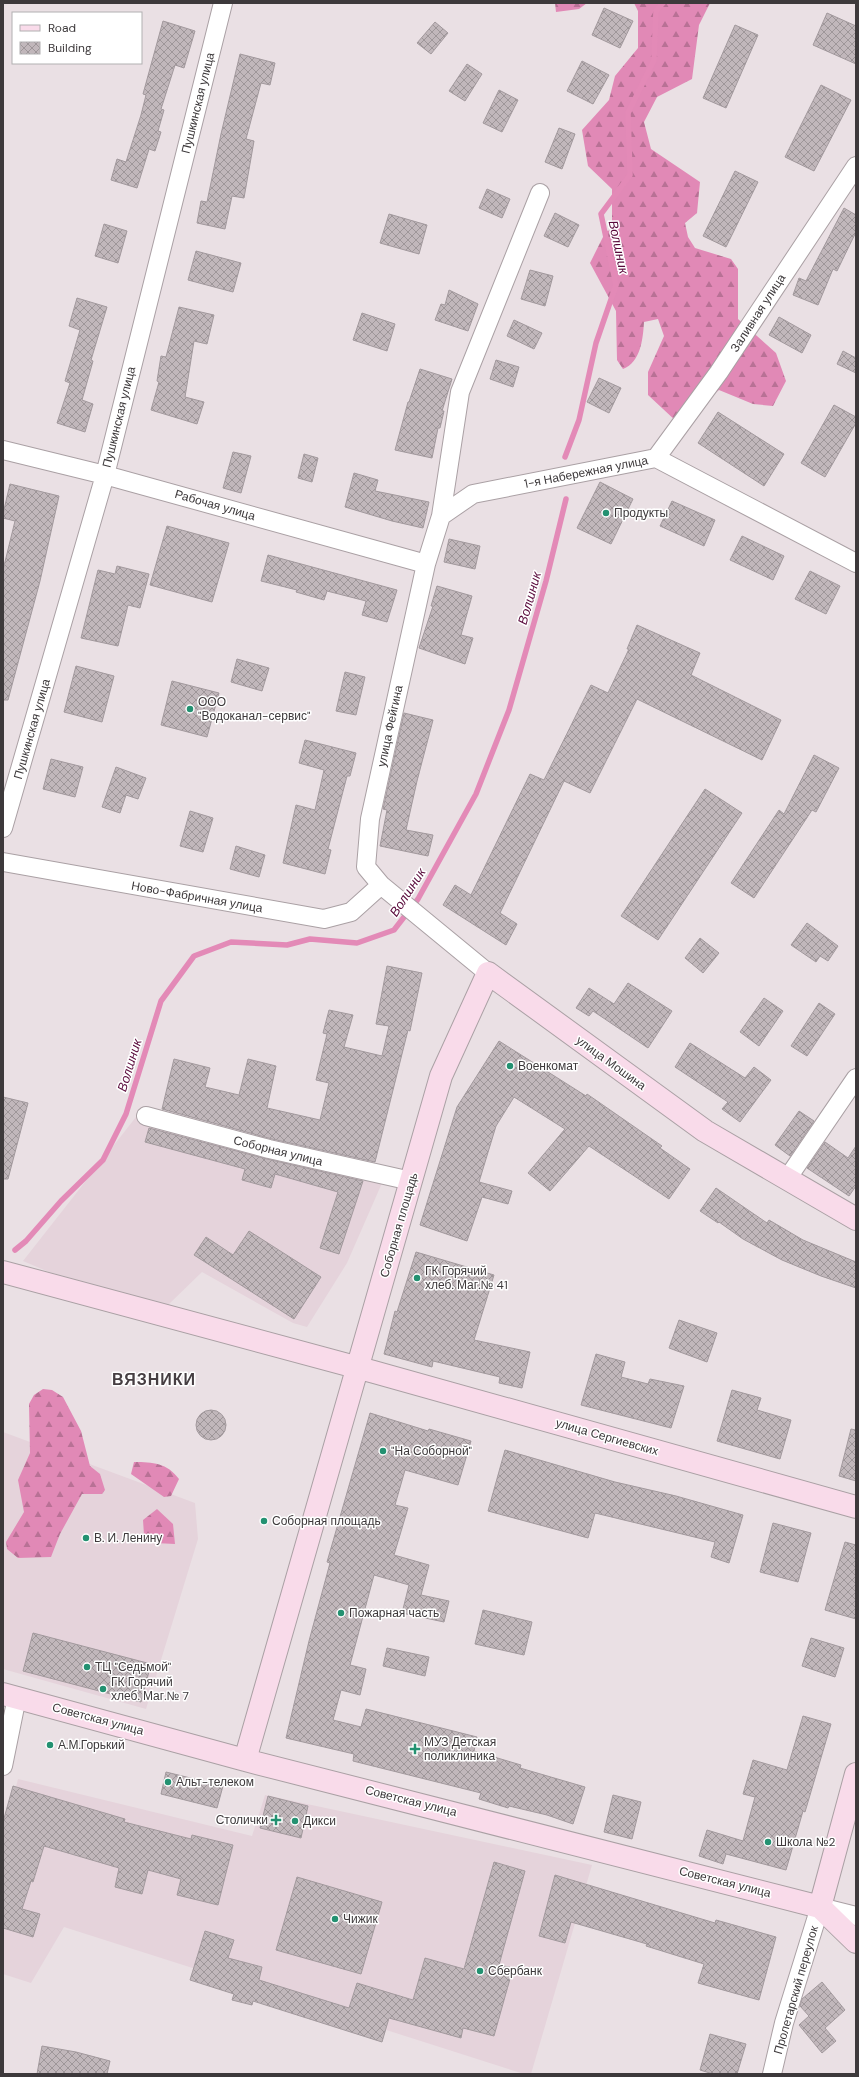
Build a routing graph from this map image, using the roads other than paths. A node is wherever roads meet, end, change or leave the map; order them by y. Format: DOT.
graph roads {
  1 [pos="223,3"];
  2 [pos="856,166"];
  3 [pos="540,193"];
  4 [pos="3,450"];
  5 [pos="656,458"];
  6 [pos="105,475"];
  7 [pos="441,516"];
  8 [pos="856,563"];
  9 [pos="426,564"];
  10 [pos="3,828"];
  11 [pos="3,862"];
  12 [pos="381,885"];
  13 [pos="488,973"];
  14 [pos="856,1078"];
  15 [pos="146,1116"];
  16 [pos="787,1178"];
  17 [pos="411,1182"];
  18 [pos="856,1219"];
  19 [pos="3,1272"];
  20 [pos="359,1368"];
  21 [pos="856,1507"];
  22 [pos="10,1695"];
  23 [pos="245,1760"];
  24 [pos="3,1766"];
  25 [pos="856,1774"];
  26 [pos="820,1907"];
  27 [pos="856,1916"];
  28 [pos="856,1942"];
  29 [pos="772,2074"];
  1 -- 6 [label="street, Пушкинская улица"];
  2 -- 5 [label="street, Заливная улица"];
  3 -- 7 [label="street, улица Фейгина"];
  4 -- 6 [label="street, Рабочая улица"];
  5 -- 7 [label="street, 1-я Набережная улица"];
  5 -- 8 [label="street, 1-я Набережная улица"];
  6 -- 9 [label="street, Рабочая улица"];
  6 -- 10 [label="street, Пушкинская улица"];
  7 -- 9 [label="street, улица Фейгина"];
  9 -- 12 [label="street, улица Фейгина"];
  11 -- 12 [label="street, Ново-Фабричная улица"];
  12 -- 13 [label="street, улица Мошина"];
  13 -- 16 [label="main road, улица Мошина"];
  13 -- 17 [label="main road, Соборная площадь"];
  14 -- 16 [label="street"];
  15 -- 17 [label="street, Соборная улица"];
  16 -- 18 [label="main road, улица Мошина"];
  17 -- 20 [label="main road, Соборная площадь"];
  19 -- 20 [label="main road, улица Сергиевских"];
  20 -- 21 [label="main road, улица Сергиевских"];
  20 -- 23 [label="main road, Соборная площадь"];
  22 -- 23 [label="main road, Советская улица"];
  22 -- 24 [label="street"];
  23 -- 26 [label="main road, Советская улица"];
  25 -- 26 [label="main road"];
  26 -- 27 [label="street"];
  26 -- 28 [label="main road"];
  26 -- 29 [label="street, Пролетарский переулок"];
}
